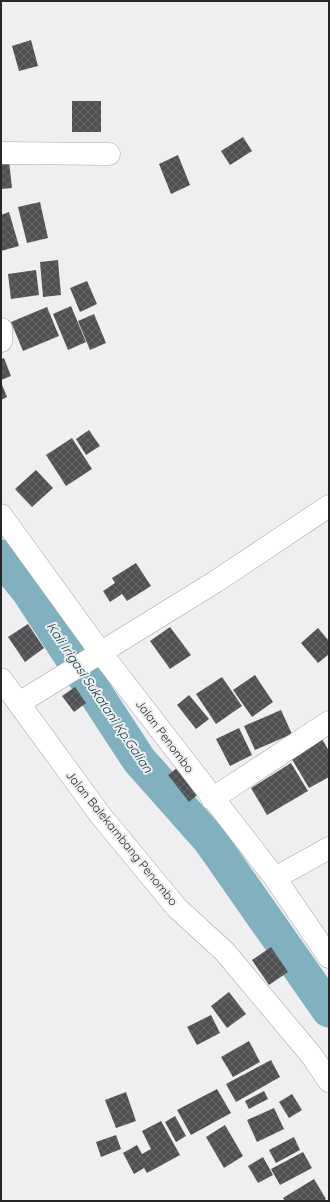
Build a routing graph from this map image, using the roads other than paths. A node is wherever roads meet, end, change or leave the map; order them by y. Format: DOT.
graph roads {
  1 [pos="1,153"];
  2 [pos="108,154"];
  3 [pos="1,329"];
  4 [pos="1,341"];
  5 [pos="329,506"];
  6 [pos="1,515"];
  7 [pos="94,657"];
  8 [pos="1,679"];
  9 [pos="18,703"];
  10 [pos="329,722"];
  11 [pos="212,799"];
  12 [pos="329,848"];
  13 [pos="275,878"];
  14 [pos="329,957"];
  15 [pos="329,1081"];
  1 -- 2 [label="street"];
  3 -- 4 [label="street"];
  5 -- 7 [label="street"];
  6 -- 7 [label="street, Jalan Penombo"];
  7 -- 9 [label="street"];
  7 -- 11 [label="street, Jalan Penombo"];
  8 -- 9 [label="street, Jalan Balekambang Penombo"];
  9 -- 15 [label="street, Jalan Balekambang Penombo"];
  10 -- 11 [label="street"];
  11 -- 13 [label="street, Jalan Penombo"];
  12 -- 13 [label="street"];
  13 -- 14 [label="street, Jalan Penombo"];
}
